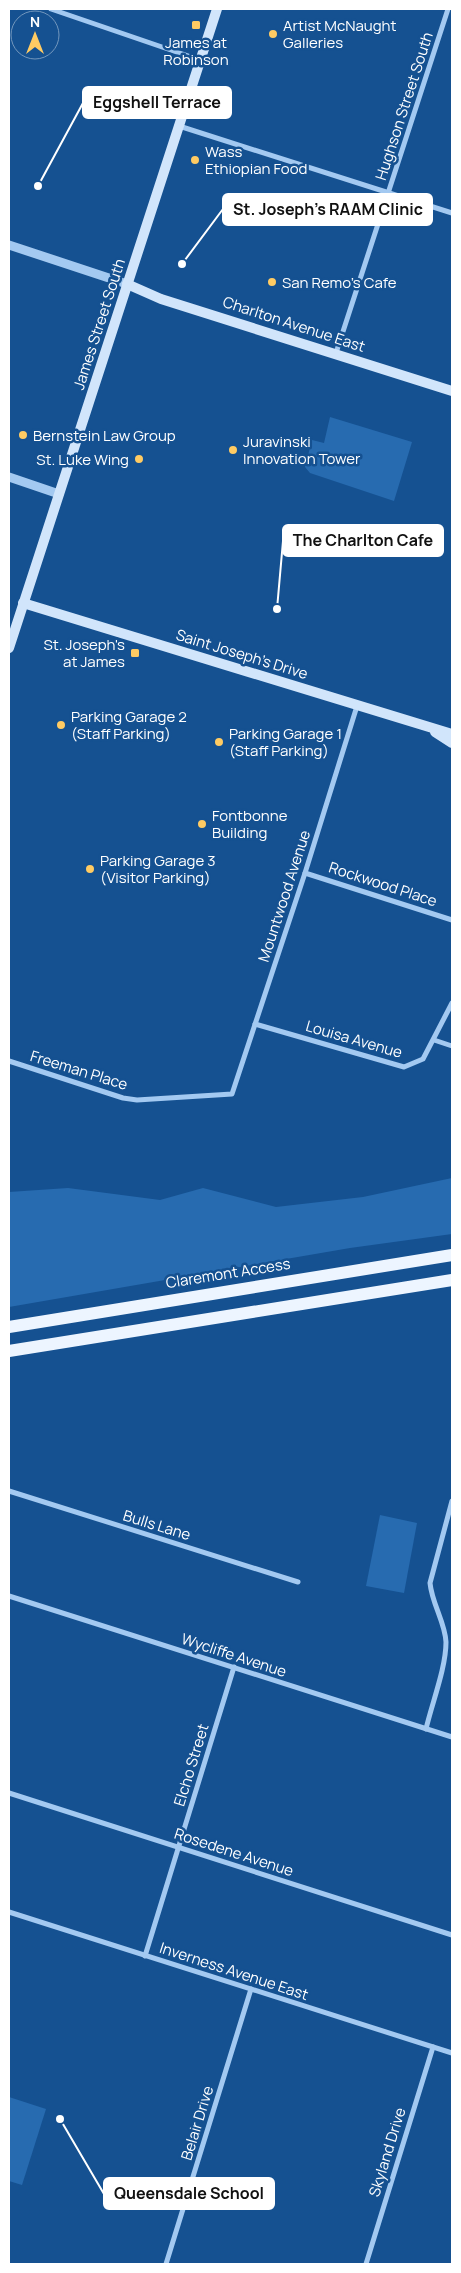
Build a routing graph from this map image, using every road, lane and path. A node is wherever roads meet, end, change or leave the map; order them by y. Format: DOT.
graph roads {
  1 [pos="51,9"];
  2 [pos="217,9"];
  3 [pos="448,9"];
  4 [pos="200,60"];
  5 [pos="179,126"];
  6 [pos="389,192"];
  7 [pos="452,213"];
  8 [pos="9,245"];
  9 [pos="127,284"];
  10 [pos="336,353"];
  11 [pos="452,391"];
  12 [pos="9,477"];
  13 [pos="59,494"];
  14 [pos="23,602"];
  15 [pos="9,648"];
  16 [pos="356,706"];
  17 [pos="426,726"];
  18 [pos="452,734"];
  19 [pos="452,743"];
  20 [pos="305,872"];
  21 [pos="452,920"];
  22 [pos="452,1003"];
  23 [pos="255,1024"];
  24 [pos="434,1040"];
  25 [pos="452,1046"];
  26 [pos="9,1061"];
  27 [pos="232,1094"];
  28 [pos="452,1254"];
  29 [pos="452,1280"];
  30 [pos="9,1327"];
  31 [pos="9,1351"];
  32 [pos="9,1491"];
  33 [pos="452,1501"];
  34 [pos="298,1582"];
  35 [pos="9,1596"];
  36 [pos="234,1667"];
  37 [pos="426,1728"];
  38 [pos="452,1737"];
  39 [pos="9,1793"];
  40 [pos="179,1847"];
  41 [pos="9,1912"];
  42 [pos="452,1935"];
  43 [pos="145,1956"];
  44 [pos="251,1989"];
  45 [pos="433,2047"];
  46 [pos="452,2053"];
  47 [pos="166,2264"];
  48 [pos="366,2264"];
  1 -- 4 [label="street"];
  2 -- 4 [label="main road, James Street South"];
  3 -- 6 [label="street, Hughson Street South"];
  4 -- 5 [label="main road, James Street South"];
  5 -- 6 [label="street"];
  5 -- 9 [label="main road, James Street South"];
  6 -- 7 [label="street"];
  6 -- 10 [label="street, Hughson Street South"];
  8 -- 9 [label="street"];
  9 -- 10 [label="main road, Charlton Avenue East"];
  9 -- 13 [label="main road, James Street South"];
  10 -- 11 [label="main road, Charlton Avenue East"];
  12 -- 13 [label="street"];
  13 -- 14 [label="main road, James Street South"];
  14 -- 15 [label="main road, James Street South"];
  14 -- 16 [label="main road, Saint Joseph's Drive"];
  16 -- 17 [label="main road, Saint Joseph's Drive"];
  16 -- 20 [label="street, Mountwood Avenue"];
  17 -- 18 [label="main road, Saint Joseph's Drive"];
  17 -- 19 [label="main road"];
  20 -- 21 [label="street, Rockwood Place"];
  20 -- 23 [label="street, Mountwood Avenue"];
  22 -- 24 [label="street, Louisa Avenue"];
  23 -- 24 [label="street, Louisa Avenue"];
  23 -- 27 [label="street, Mountwood Avenue"];
  24 -- 25 [label="street"];
  26 -- 27 [label="street, Freeman Place"];
  28 -- 30 [label="main road, Claremont Access"];
  29 -- 31 [label="main road"];
  32 -- 34 [label="street, Bulls Lane"];
  33 -- 37 [label="street"];
  35 -- 36 [label="street, Wycliffe Avenue"];
  36 -- 37 [label="street, Wycliffe Avenue"];
  36 -- 40 [label="street, Elcho Street"];
  37 -- 38 [label="street, Wycliffe Avenue"];
  39 -- 40 [label="street, Rosedene Avenue"];
  40 -- 42 [label="street, Rosedene Avenue"];
  40 -- 43 [label="street, Elcho Street"];
  41 -- 43 [label="street, Inverness Avenue East"];
  43 -- 44 [label="street, Inverness Avenue East"];
  44 -- 45 [label="street, Inverness Avenue East"];
  44 -- 47 [label="street, Belair Drive"];
  45 -- 46 [label="street, Inverness Avenue East"];
  45 -- 48 [label="street, Skyland Drive"];
}
